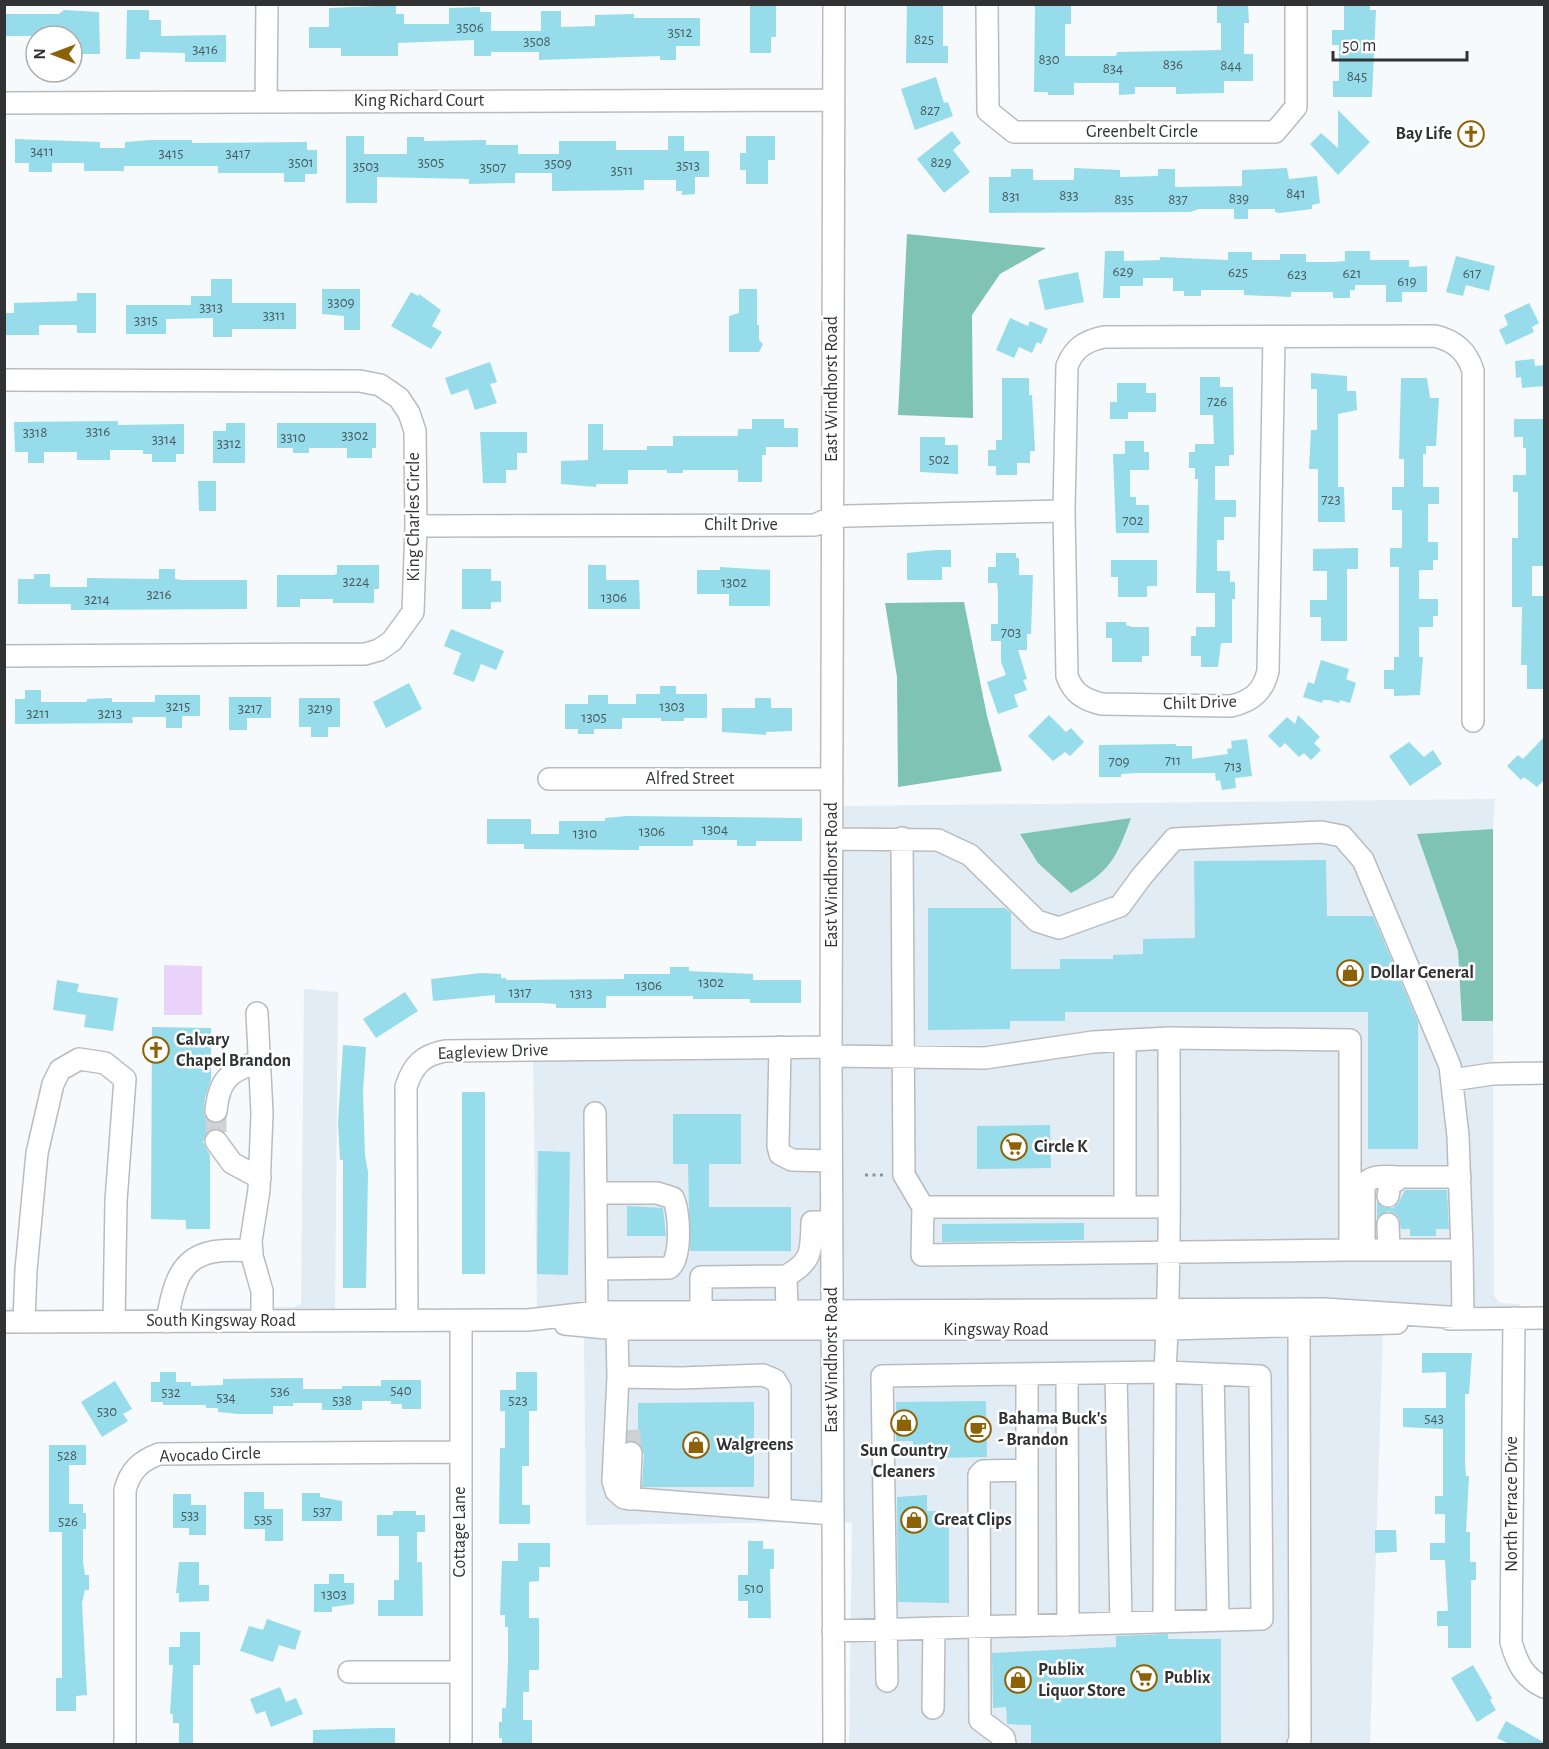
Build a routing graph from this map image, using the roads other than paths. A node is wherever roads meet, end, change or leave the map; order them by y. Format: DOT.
graph roads {
  1 [pos="267,4"];
  2 [pos="834,4"];
  3 [pos="987,4"];
  4 [pos="1296,4"];
  5 [pos="833,100"];
  6 [pos="266,101"];
  7 [pos="4,103"];
  8 [pos="1274,337"];
  9 [pos="4,380"];
  10 [pos="1064,511"];
  11 [pos="832,517"];
  12 [pos="416,526"];
  13 [pos="4,656"];
  14 [pos="1473,721"];
  15 [pos="832,778"];
  16 [pos="549,779"];
  17 [pos="832,838"];
  18 [pos="902,838"];
  19 [pos="256,1013"];
  20 [pos="1169,1038"];
  21 [pos="1125,1040"];
  22 [pos="780,1047"];
  23 [pos="831,1051"];
  24 [pos="902,1057"];
  25 [pos="258,1062"];
  26 [pos="1545,1073"];
  27 [pos="1452,1080"];
  28 [pos="216,1111"];
  29 [pos="596,1113"];
  30 [pos="216,1141"];
  31 [pos="831,1161"];
  32 [pos="1401,1177"];
  33 [pos="260,1178"];
  34 [pos="1460,1178"];
  35 [pos="596,1194"];
  36 [pos="1388,1196"];
  37 [pos="923,1207"];
  38 [pos="1125,1207"];
  39 [pos="1169,1207"];
  40 [pos="831,1222"];
  41 [pos="1389,1224"];
  42 [pos="1357,1250"];
  43 [pos="1389,1250"];
  44 [pos="1462,1250"];
  45 [pos="252,1251"];
  46 [pos="1169,1251"];
  47 [pos="597,1269"];
  48 [pos="786,1276"];
  49 [pos="787,1310"];
  50 [pos="597,1312"];
  51 [pos="702,1312"];
  52 [pos="1463,1318"];
  53 [pos="1514,1318"];
  54 [pos="1545,1318"];
  55 [pos="832,1319"];
  56 [pos="407,1320"];
  57 [pos="460,1320"];
  58 [pos="528,1320"];
  59 [pos="1167,1320"];
  60 [pos="262,1321"];
  61 [pos="438,1321"];
  62 [pos="14,1322"];
  63 [pos="114,1322"];
  64 [pos="167,1322"];
  65 [pos="1299,1328"];
  66 [pos="617,1329"];
  67 [pos="1165,1372"];
  68 [pos="1116,1373"];
  69 [pos="1027,1374"];
  70 [pos="1067,1374"];
  71 [pos="1213,1374"];
  72 [pos="618,1377"];
  73 [pos="617,1398"];
  74 [pos="630,1430"];
  75 [pos="459,1452"];
  76 [pos="631,1453"];
  77 [pos="1027,1470"];
  78 [pos="628,1499"];
  79 [pos="780,1510"];
  80 [pos="832,1514"];
  81 [pos="1218,1620"];
  82 [pos="1164,1622"];
  83 [pos="1121,1623"];
  84 [pos="1068,1625"];
  85 [pos="1027,1626"];
  86 [pos="979,1627"];
  87 [pos="934,1628"];
  88 [pos="886,1630"];
  89 [pos="833,1631"];
  90 [pos="349,1672"];
  91 [pos="461,1672"];
  92 [pos="887,1681"];
  93 [pos="1539,1684"];
  94 [pos="933,1708"];
  95 [pos="126,1744"];
  96 [pos="461,1744"];
  97 [pos="834,1744"];
  98 [pos="1005,1744"];
  99 [pos="1298,1744"];
  1 -- 6 [label="street"];
  2 -- 5 [label="street, East Windhorst Road"];
  3 -- 4 [label="street, Greenbelt Circle"];
  5 -- 6 [label="street, King Richard Court"];
  5 -- 11 [label="street, East Windhorst Road"];
  6 -- 7 [label="street, King Richard Court"];
  8 -- 10 [label="street, Chilt Drive"];
  8 -- 10 [label="street, Chilt Drive"];
  8 -- 14 [label="street, Chilt Drive"];
  9 -- 12 [label="street, King Charles Circle"];
  10 -- 11 [label="street, Chilt Drive"];
  11 -- 12 [label="street, Chilt Drive"];
  11 -- 15 [label="street, East Windhorst Road"];
  12 -- 13 [label="street, King Charles Circle"];
  15 -- 16 [label="street, Alfred Street"];
  15 -- 17 [label="street, East Windhorst Road"];
  17 -- 18 [label="street"];
  17 -- 23 [label="street, East Windhorst Road"];
  18 -- 24 [label="street"];
  18 -- 27 [label="street"];
  19 -- 25 [label="street"];
  20 -- 21 [label="street, Eagleview Drive"];
  20 -- 39 [label="street"];
  20 -- 42 [label="street, Eagleview Drive"];
  21 -- 24 [label="street, Eagleview Drive"];
  21 -- 38 [label="street"];
  22 -- 23 [label="street, Eagleview Drive"];
  22 -- 31 [label="street"];
  22 -- 56 [label="street, Eagleview Drive"];
  23 -- 24 [label="street, Eagleview Drive"];
  23 -- 31 [label="street, East Windhorst Road"];
  24 -- 37 [label="street"];
  25 -- 28 [label="street"];
  25 -- 33 [label="street"];
  26 -- 27 [label="street"];
  27 -- 34 [label="street"];
  29 -- 35 [label="street"];
  30 -- 33 [label="street"];
  31 -- 40 [label="street, East Windhorst Road"];
  32 -- 34 [label="street"];
  32 -- 36 [label="street"];
  32 -- 42 [label="street"];
  33 -- 45 [label="street"];
  34 -- 44 [label="street"];
  35 -- 47 [label="street"];
  35 -- 47 [label="street"];
  37 -- 38 [label="street"];
  37 -- 46 [label="street"];
  38 -- 39 [label="street"];
  39 -- 46 [label="street"];
  40 -- 48 [label="street"];
  40 -- 55 [label="street, East Windhorst Road"];
  41 -- 43 [label="street"];
  42 -- 43 [label="street"];
  42 -- 46 [label="street"];
  43 -- 44 [label="street"];
  44 -- 52 [label="street"];
  45 -- 60 [label="street"];
  45 -- 64 [label="street"];
  46 -- 59 [label="street"];
  47 -- 50 [label="street"];
  48 -- 49 [label="street"];
  48 -- 51 [label="street"];
  49 -- 51 [label="street, Kingsway Road"];
  49 -- 55 [label="street, Kingsway Road"];
  50 -- 51 [label="street, Kingsway Road"];
  50 -- 58 [label="street, Kingsway Road"];
  52 -- 53 [label="street, Kingsway Road"];
  52 -- 59 [label="street, Kingsway Road"];
  52 -- 65 [label="street, Kingsway Road"];
  53 -- 54 [label="street, Kingsway Road"];
  53 -- 93 [label="street, North Terrace Drive"];
  55 -- 59 [label="street, Kingsway Road"];
  55 -- 66 [label="street, Kingsway Road"];
  55 -- 80 [label="street, East Windhorst Road"];
  56 -- 60 [label="street, South Kingsway Road"];
  56 -- 61 [label="street, South Kingsway Road"];
  57 -- 58 [label="street, Kingsway Road"];
  57 -- 61 [label="street, Kingsway Road"];
  57 -- 75 [label="street, Cottage Lane"];
  58 -- 66 [label="street, Kingsway Road"];
  59 -- 65 [label="street, Kingsway Road"];
  59 -- 67 [label="street"];
  60 -- 64 [label="street, South Kingsway Road"];
  62 -- 63 [label="street, South Kingsway Road"];
  62 -- 63 [label="street"];
  63 -- 64 [label="street, South Kingsway Road"];
  65 -- 99 [label="street"];
  66 -- 72 [label="street"];
  67 -- 68 [label="street"];
  67 -- 71 [label="street"];
  67 -- 82 [label="street"];
  68 -- 70 [label="street"];
  68 -- 83 [label="street"];
  69 -- 70 [label="street"];
  69 -- 77 [label="street"];
  69 -- 88 [label="street"];
  70 -- 84 [label="street"];
  71 -- 81 [label="street"];
  71 -- 81 [label="street"];
  72 -- 73 [label="street"];
  72 -- 79 [label="street"];
  73 -- 74 [label="street"];
  73 -- 78 [label="street"];
  75 -- 91 [label="street, Cottage Lane"];
  75 -- 95 [label="street, Avocado Circle"];
  76 -- 78 [label="street"];
  77 -- 85 [label="street"];
  77 -- 86 [label="street"];
  78 -- 79 [label="street"];
  79 -- 80 [label="street"];
  80 -- 89 [label="street, East Windhorst Road"];
  81 -- 82 [label="street"];
  82 -- 83 [label="street"];
  83 -- 84 [label="street"];
  84 -- 85 [label="street"];
  85 -- 86 [label="street"];
  86 -- 87 [label="street"];
  86 -- 98 [label="street"];
  87 -- 88 [label="street"];
  87 -- 94 [label="street"];
  88 -- 89 [label="street"];
  88 -- 92 [label="street"];
  89 -- 97 [label="street, East Windhorst Road"];
  90 -- 91 [label="street"];
  91 -- 96 [label="street, Cottage Lane"];
}
